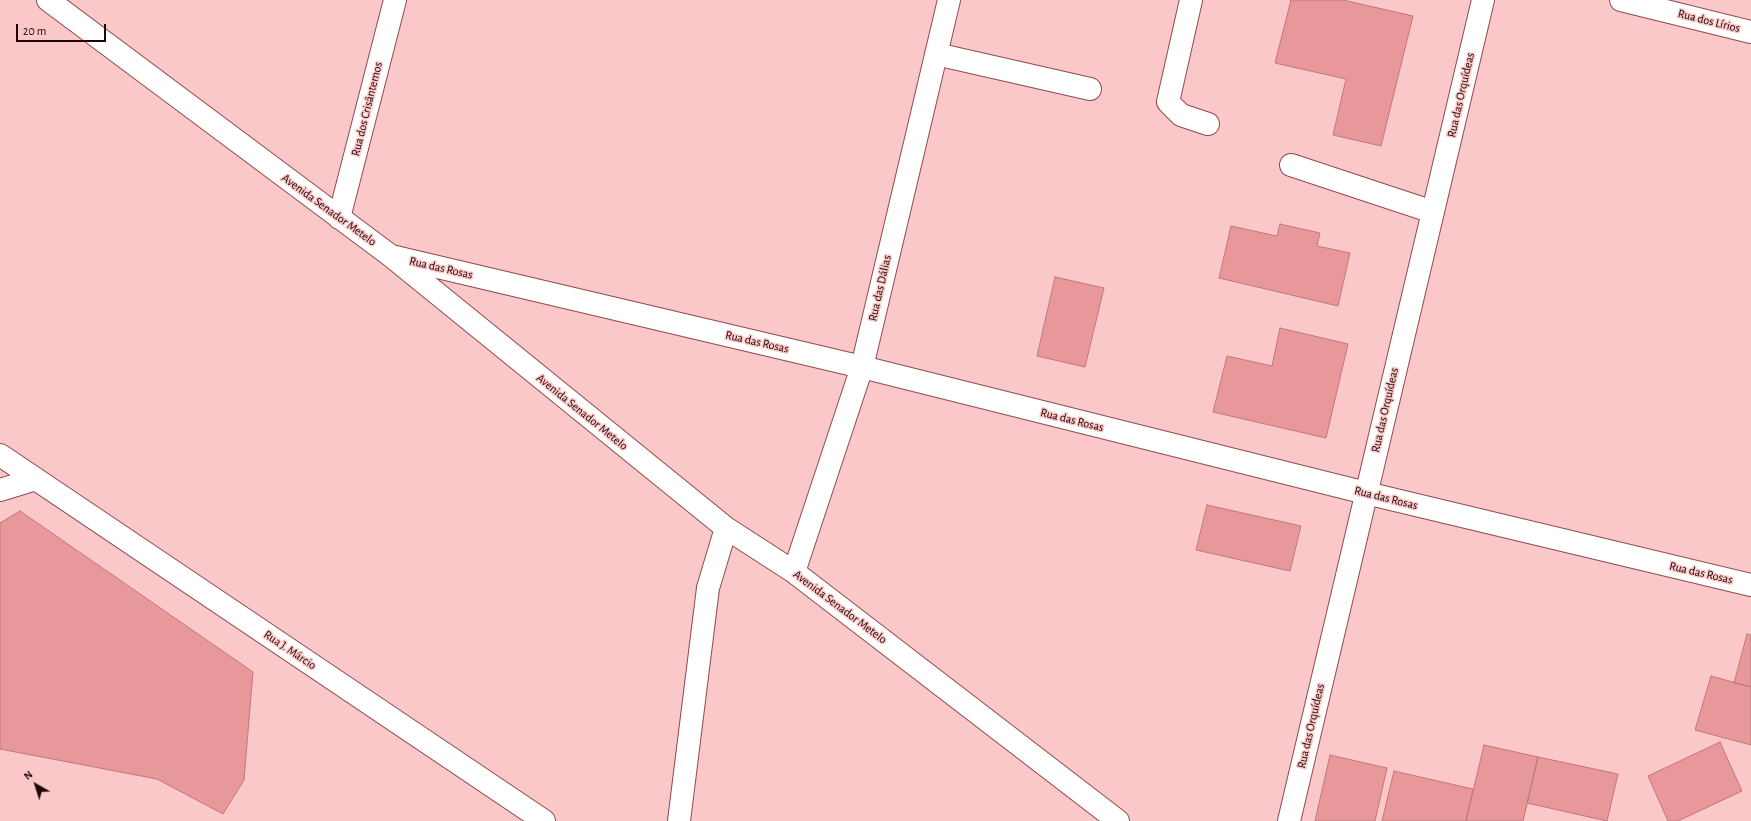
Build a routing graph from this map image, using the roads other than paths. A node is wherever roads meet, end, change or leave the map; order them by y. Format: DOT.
graph roads {
  1 [pos="48,0"];
  2 [pos="395,0"];
  3 [pos="949,0"];
  4 [pos="1191,0"];
  5 [pos="1483,0"];
  6 [pos="1621,0"];
  7 [pos="1751,32"];
  8 [pos="936,54"];
  9 [pos="1090,89"];
  10 [pos="1208,124"];
  11 [pos="1291,165"];
  12 [pos="1433,212"];
  13 [pos="339,218"];
  14 [pos="392,256"];
  15 [pos="862,367"];
  16 [pos="0,455"];
  17 [pos="36,479"];
  18 [pos="0,490"];
  19 [pos="1366,493"];
  20 [pos="726,528"];
  21 [pos="794,572"];
  22 [pos="1751,585"];
  23 [pos="544,821"];
  24 [pos="679,821"];
  25 [pos="1118,821"];
  26 [pos="1289,821"];
  1 -- 13 [label="street, Avenida Senador Metelo"];
  2 -- 13 [label="street, Rua dos Crisântemos"];
  3 -- 8 [label="street, Rua das Dálias"];
  4 -- 10 [label="street"];
  5 -- 12 [label="street, Rua das Orquídeas"];
  6 -- 7 [label="street, Rua dos Lírios"];
  8 -- 9 [label="street"];
  8 -- 15 [label="street, Rua das Dálias"];
  11 -- 12 [label="street"];
  12 -- 19 [label="street, Rua das Orquídeas"];
  13 -- 14 [label="street, Avenida Senador Metelo"];
  14 -- 15 [label="street, Rua das Rosas"];
  14 -- 20 [label="street, Avenida Senador Metelo"];
  15 -- 19 [label="street, Rua das Rosas"];
  15 -- 21 [label="street, Rua das Dálias"];
  16 -- 17 [label="street, Rua J. Márcio"];
  17 -- 18 [label="street"];
  17 -- 23 [label="street, Rua J. Márcio"];
  19 -- 22 [label="street, Rua das Rosas"];
  19 -- 26 [label="street, Rua das Orquídeas"];
  20 -- 21 [label="street, Avenida Senador Metelo"];
  20 -- 24 [label="street"];
  21 -- 25 [label="street, Avenida Senador Metelo"];
}
